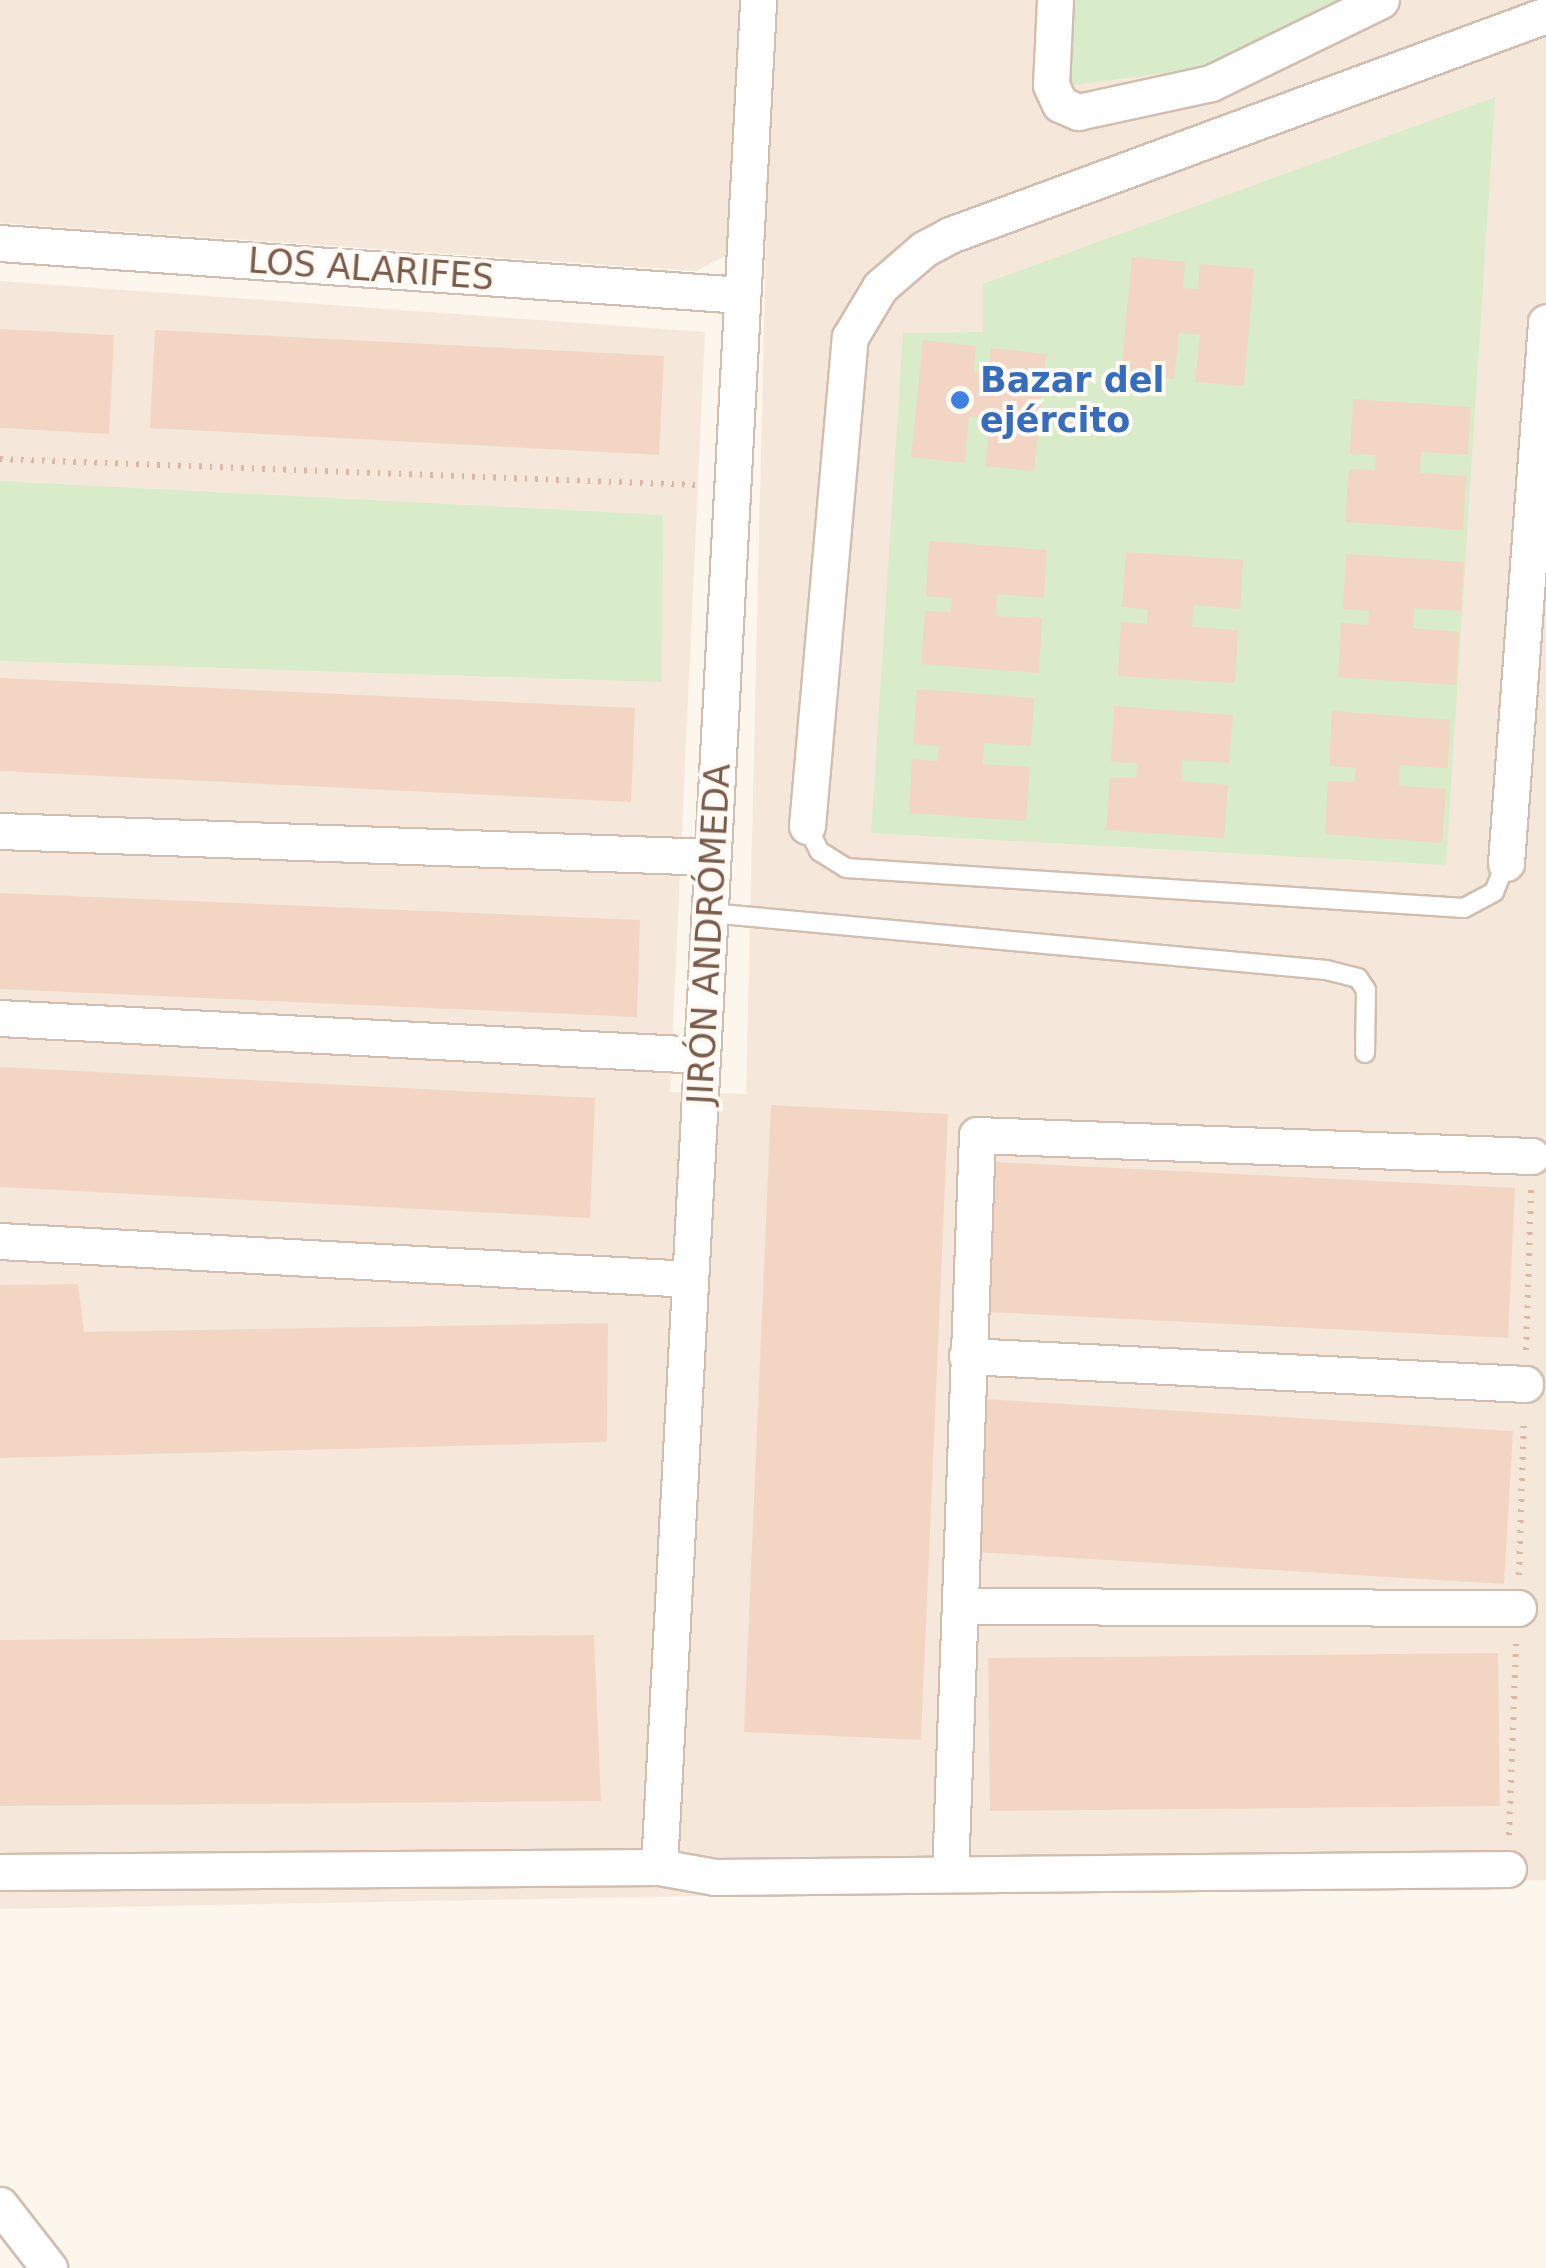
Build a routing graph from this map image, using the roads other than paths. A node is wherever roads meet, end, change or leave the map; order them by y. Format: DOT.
graph roads {
  1 [pos="758,0"];
  2 [pos="1056,0"];
  3 [pos="1381,0"];
  4 [pos="1546,16"];
  5 [pos="0,243"];
  6 [pos="741,295"];
  7 [pos="1546,322"];
  8 [pos="807,826"];
  9 [pos="0,830"];
  10 [pos="713,857"];
  11 [pos="1506,863"];
  12 [pos="710,913"];
  13 [pos="0,1018"];
  14 [pos="1365,1053"];
  15 [pos="702,1055"];
  16 [pos="1532,1156"];
  17 [pos="0,1242"];
  18 [pos="690,1279"];
  19 [pos="968,1356"];
  20 [pos="1525,1384"];
  21 [pos="960,1606"];
  22 [pos="1518,1608"];
  23 [pos="659,1867"];
  24 [pos="1508,1869"];
  25 [pos="0,1872"];
  26 [pos="950,1874"];
  27 [pos="0,2204"];
  28 [pos="49,2268"];
  1 -- 6 [label="street, JIRÓN ANDRÓMEDA"];
  2 -- 3 [label="street"];
  4 -- 8 [label="street"];
  5 -- 6 [label="street, LOS ALARIFES"];
  6 -- 10 [label="street, JIRÓN ANDRÓMEDA"];
  7 -- 11 [label="street"];
  8 -- 11 [label="lane"];
  9 -- 10 [label="street"];
  10 -- 12 [label="street, JIRÓN ANDRÓMEDA"];
  12 -- 14 [label="lane"];
  12 -- 15 [label="street, JIRÓN ANDRÓMEDA"];
  13 -- 15 [label="street"];
  15 -- 18 [label="street, JIRÓN ANDRÓMEDA"];
  16 -- 19 [label="street"];
  17 -- 18 [label="street"];
  18 -- 23 [label="street, JIRÓN ANDRÓMEDA"];
  19 -- 20 [label="street"];
  19 -- 21 [label="street"];
  21 -- 22 [label="street"];
  21 -- 26 [label="street"];
  23 -- 25 [label="street"];
  23 -- 26 [label="street"];
  24 -- 26 [label="street"];
  27 -- 28 [label="street"];
}
